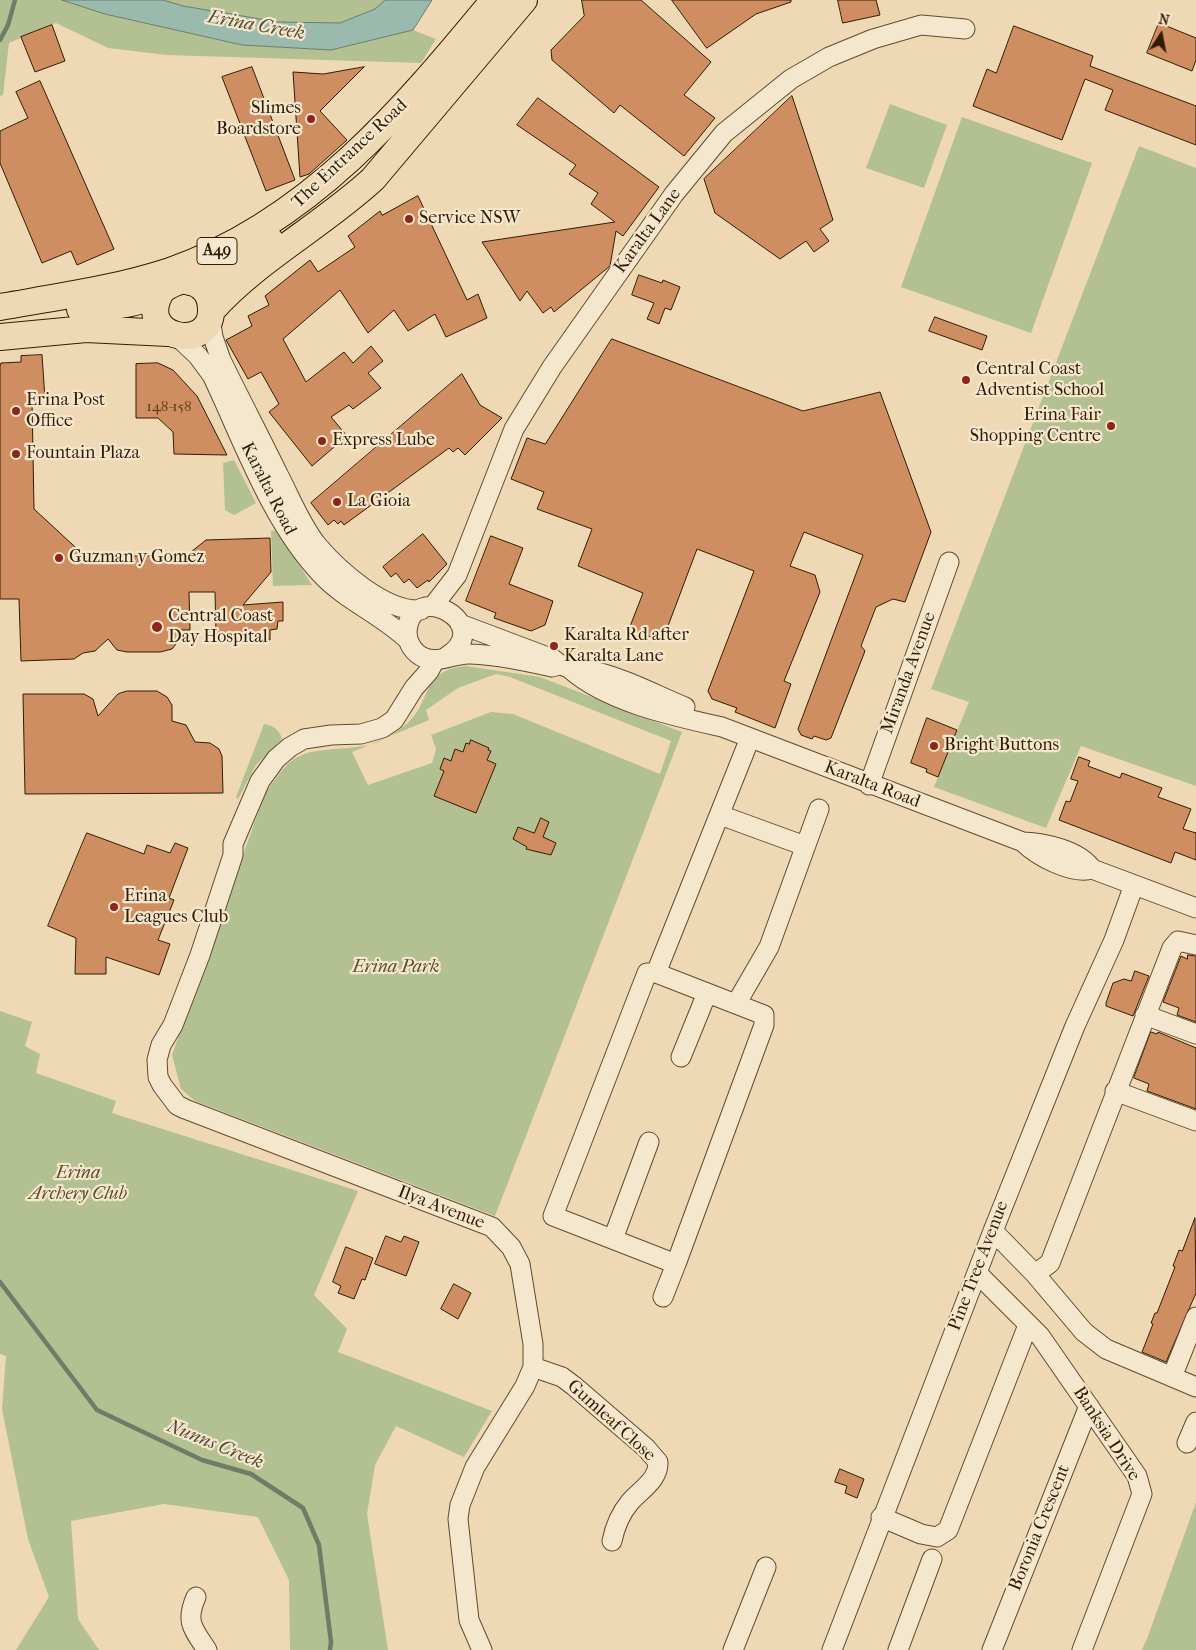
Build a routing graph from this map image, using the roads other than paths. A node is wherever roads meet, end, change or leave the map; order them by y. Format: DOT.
graph roads {
  1 [pos="494,0"];
  2 [pos="524,0"];
  3 [pos="965,29"];
  4 [pos="396,116"];
  5 [pos="190,282"];
  6 [pos="163,289"];
  7 [pos="0,307"];
  8 [pos="211,314"];
  9 [pos="0,317"];
  10 [pos="172,334"];
  11 [pos="0,337"];
  12 [pos="950,562"];
  13 [pos="457,575"];
  14 [pos="427,608"];
  15 [pos="458,620"];
  16 [pos="410,644"];
  17 [pos="440,659"];
  18 [pos="564,667"];
  19 [pos="414,688"];
  20 [pos="750,738"];
  21 [pos="869,784"];
  22 [pos="819,809"];
  23 [pos="720,815"];
  24 [pos="805,846"];
  25 [pos="1134,885"];
  26 [pos="1196,908"];
  27 [pos="1196,944"];
  28 [pos="656,974"];
  29 [pos="707,993"];
  30 [pos="736,1004"];
  31 [pos="1145,1015"];
  32 [pos="1196,1034"];
  33 [pos="681,1057"];
  34 [pos="1115,1091"];
  35 [pos="1196,1121"];
  36 [pos="649,1142"];
  37 [pos="993,1231"];
  38 [pos="613,1239"];
  39 [pos="676,1264"];
  40 [pos="977,1273"];
  41 [pos="1035,1274"];
  42 [pos="663,1297"];
  43 [pos="1196,1317"];
  44 [pos="1028,1325"];
  45 [pos="533,1367"];
  46 [pos="1172,1377"];
  47 [pos="1196,1387"];
  48 [pos="1088,1406"];
  49 [pos="1196,1422"];
  50 [pos="1187,1443"];
  51 [pos="881,1517"];
  52 [pos="612,1541"];
  53 [pos="932,1559"];
  54 [pos="766,1567"];
  55 [pos="196,1596"];
  56 [pos="207,1650"];
  57 [pos="482,1650"];
  58 [pos="733,1650"];
  59 [pos="832,1650"];
  60 [pos="898,1650"];
  61 [pos="992,1650"];
  62 [pos="1082,1650"];
  1 -- 4 [label="highway, The Entrance Road / A49"];
  2 -- 8 [label="highway, The Entrance Road / A49"];
  3 -- 13 [label="street, Karalta Lane"];
  4 -- 5 [label="highway, A49"];
  4 -- 7 [label="highway, The Entrance Road / A49"];
  5 -- 6 [label="highway, A49"];
  5 -- 8 [label="highway, A49"];
  6 -- 9 [label="highway, A49"];
  6 -- 10 [label="highway"];
  8 -- 10 [label="highway, A49"];
  8 -- 14 [label="street, Karalta Road"];
  10 -- 11 [label="highway, A49"];
  10 -- 16 [label="street, Karalta Road"];
  12 -- 21 [label="street, Miranda Avenue"];
  13 -- 14 [label="street, Karalta Lane"];
  13 -- 15 [label="street, Karalta Lane"];
  14 -- 15 [label="street, Karalta Road"];
  14 -- 16 [label="street"];
  15 -- 17 [label="street"];
  15 -- 18 [label="street, Karalta Road"];
  16 -- 17 [label="street, Karalta Road"];
  16 -- 19 [label="street"];
  17 -- 18 [label="street"];
  17 -- 19 [label="street, Ilya Avenue"];
  18 -- 20 [label="street, Karalta Road"];
  19 -- 45 [label="street, Ilya Avenue"];
  20 -- 21 [label="street, Karalta Road"];
  20 -- 23 [label="street"];
  21 -- 25 [label="street, Karalta Road"];
  22 -- 24 [label="street"];
  23 -- 24 [label="street"];
  23 -- 28 [label="street"];
  24 -- 30 [label="street"];
  25 -- 26 [label="street, Karalta Road"];
  25 -- 37 [label="street, Pine Tree Avenue"];
  27 -- 31 [label="street"];
  28 -- 29 [label="street"];
  28 -- 38 [label="street"];
  29 -- 30 [label="street"];
  29 -- 33 [label="street"];
  30 -- 39 [label="street"];
  31 -- 32 [label="street"];
  31 -- 34 [label="street"];
  34 -- 35 [label="street"];
  34 -- 41 [label="street"];
  36 -- 38 [label="street"];
  37 -- 40 [label="street, Pine Tree Avenue"];
  37 -- 41 [label="street"];
  38 -- 39 [label="street"];
  39 -- 42 [label="street"];
  40 -- 44 [label="street, Banksia Drive"];
  40 -- 51 [label="street, Pine Tree Avenue"];
  41 -- 46 [label="street"];
  43 -- 46 [label="street"];
  44 -- 48 [label="street, Banksia Drive"];
  44 -- 51 [label="street"];
  45 -- 52 [label="street, Gumleaf Close"];
  45 -- 57 [label="street, Ilya Avenue"];
  46 -- 47 [label="street"];
  48 -- 61 [label="street, Boronia Crescent"];
  48 -- 62 [label="street, Banksia Drive"];
  49 -- 50 [label="street"];
  51 -- 59 [label="street, Pine Tree Avenue"];
  53 -- 60 [label="street"];
  54 -- 58 [label="street"];
  55 -- 56 [label="street"];
}
